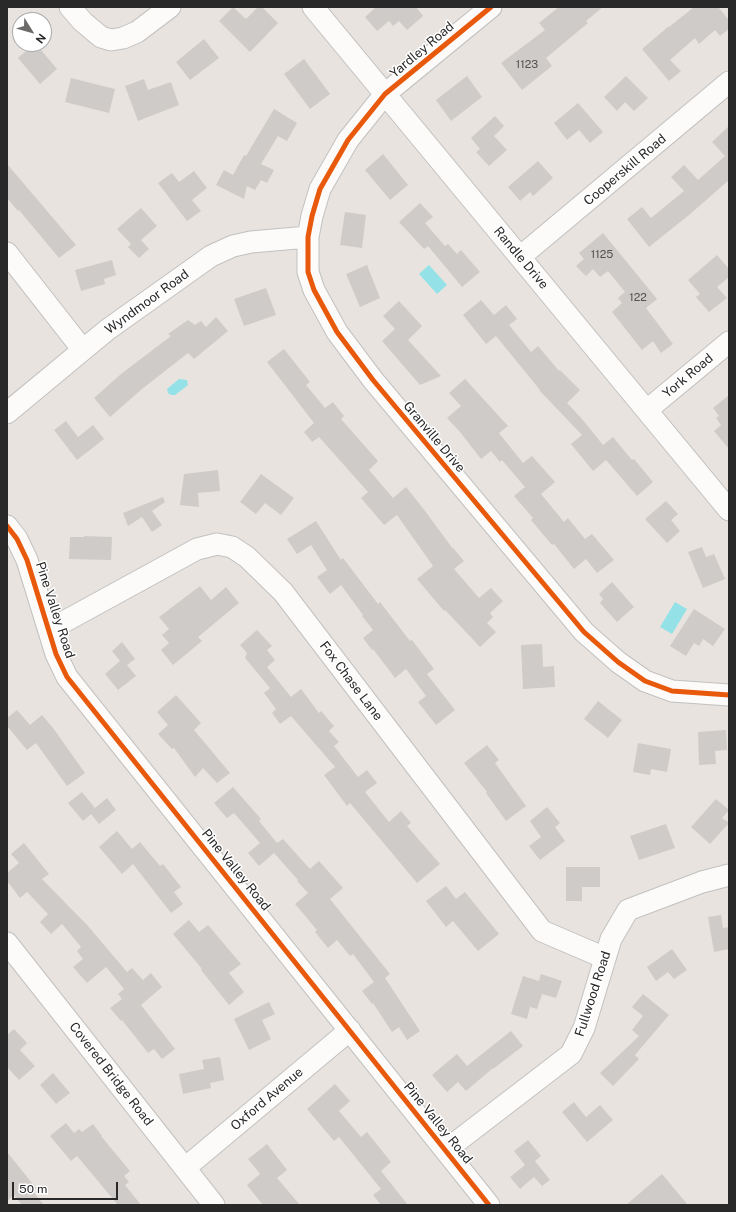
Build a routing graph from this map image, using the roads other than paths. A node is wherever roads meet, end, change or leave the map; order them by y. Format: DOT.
graph roads {
  1 [pos="70,7"];
  2 [pos="170,7"];
  3 [pos="313,7"];
  4 [pos="491,7"];
  5 [pos="729,82"];
  6 [pos="385,94"];
  7 [pos="308,237"];
  8 [pos="7,253"];
  9 [pos="520,257"];
  10 [pos="729,342"];
  11 [pos="83,350"];
  12 [pos="647,410"];
  13 [pos="7,414"];
  14 [pos="729,510"];
  15 [pos="7,526"];
  16 [pos="49,630"];
  17 [pos="729,695"];
  18 [pos="729,875"];
  19 [pos="7,943"];
  20 [pos="605,958"];
  21 [pos="350,1030"];
  22 [pos="446,1150"];
  23 [pos="185,1168"];
  24 [pos="214,1205"];
  25 [pos="489,1205"];
  1 -- 2 [label="street"];
  3 -- 6 [label="street, Randle Drive"];
  4 -- 6 [label="street, Yardley Road"];
  5 -- 9 [label="street, Cooperskill Road"];
  6 -- 7 [label="street, Granville Drive"];
  6 -- 9 [label="street, Randle Drive"];
  7 -- 11 [label="street, Wyndmoor Road"];
  7 -- 17 [label="street, Granville Drive"];
  8 -- 11 [label="street"];
  9 -- 12 [label="street, Randle Drive"];
  10 -- 12 [label="street, York Road"];
  11 -- 13 [label="street, Wyndmoor Road"];
  12 -- 14 [label="street, Randle Drive"];
  15 -- 16 [label="street, Pine Valley Road"];
  16 -- 20 [label="street, Fox Chase Lane"];
  16 -- 21 [label="street, Pine Valley Road"];
  18 -- 20 [label="street, Fullwood Road"];
  19 -- 23 [label="street, Covered Bridge Road"];
  20 -- 22 [label="street, Fullwood Road"];
  21 -- 22 [label="street, Pine Valley Road"];
  21 -- 23 [label="street, Oxford Avenue"];
  22 -- 25 [label="street, Pine Valley Road"];
  23 -- 24 [label="street, Covered Bridge Road"];
}
